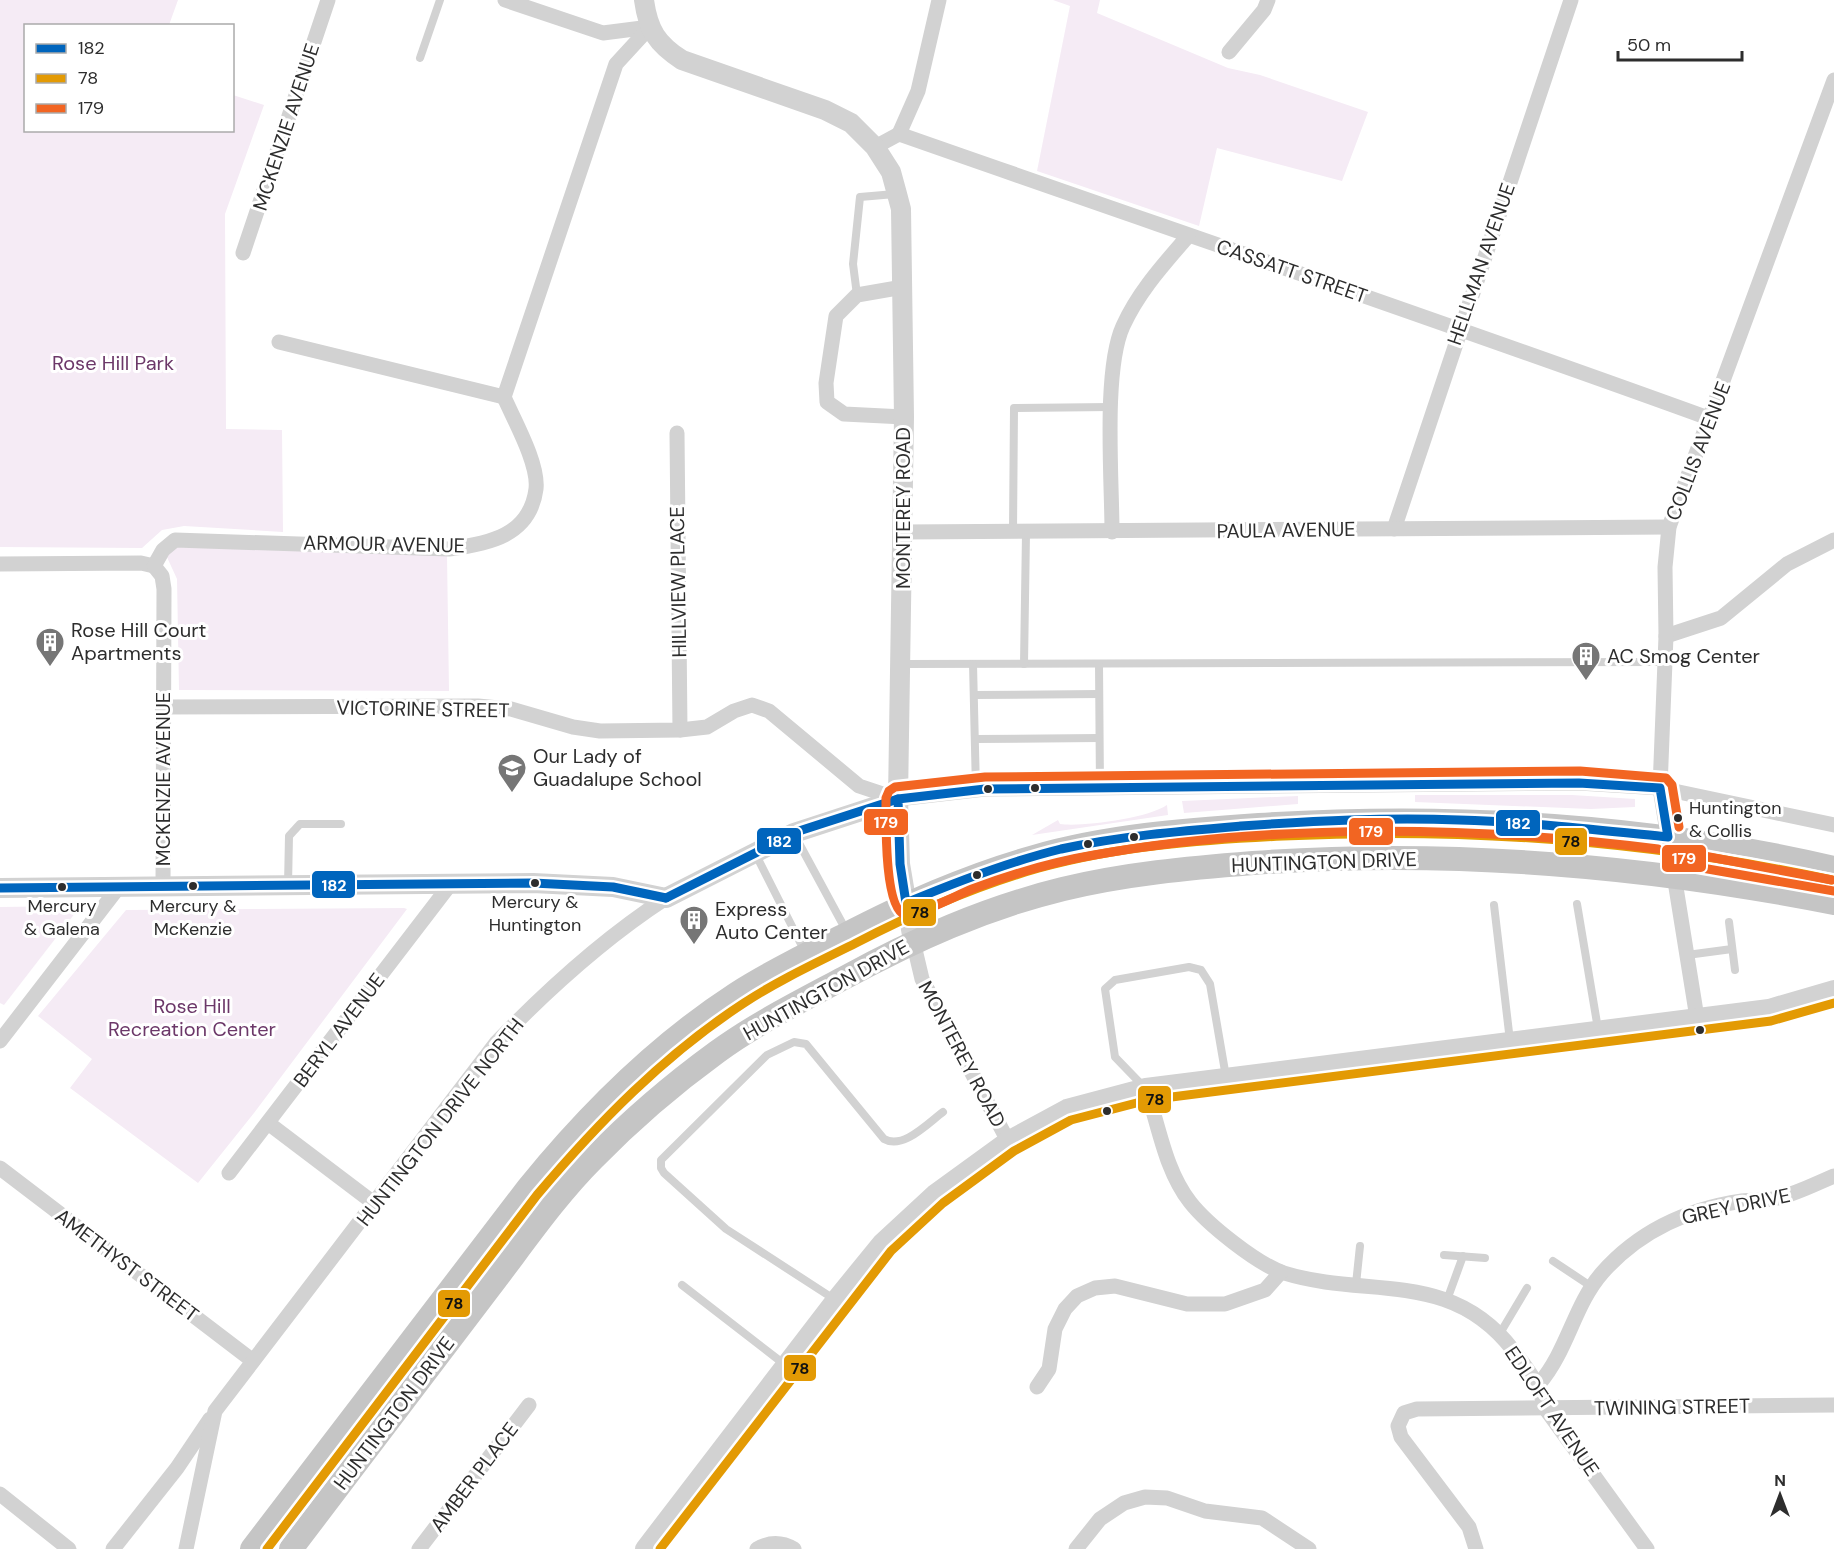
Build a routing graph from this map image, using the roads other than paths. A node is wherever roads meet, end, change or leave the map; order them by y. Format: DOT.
graph roads {
  1 [pos="327,0"];
  2 [pos="440,0"];
  3 [pos="505,0"];
  4 [pos="644,0"];
  5 [pos="939,0"];
  6 [pos="1268,0"];
  7 [pos="1571,0"];
  8 [pos="650,27"];
  9 [pos="1229,52"];
  10 [pos="420,58"];
  11 [pos="1834,80"];
  12 [pos="899,134"];
  13 [pos="875,147"];
  14 [pos="897,194"];
  15 [pos="1188,236"];
  16 [pos="243,254"];
  17 [pos="903,287"];
  18 [pos="857,295"];
  19 [pos="1459,327"];
  20 [pos="279,342"];
  21 [pos="504,397"];
  22 [pos="1112,407"];
  23 [pos="904,417"];
  24 [pos="1711,419"];
  25 [pos="677,433"];
  26 [pos="1669,527"];
  27 [pos="1394,529"];
  28 [pos="903,532"];
  29 [pos="1112,532"];
  30 [pos="1020,533"];
  31 [pos="1834,540"];
  32 [pos="0,564"];
  33 [pos="154,566"];
  34 [pos="1666,636"];
  35 [pos="1664,662"];
  36 [pos="902,664"];
  37 [pos="974,664"];
  38 [pos="1024,664"];
  39 [pos="1099,664"];
  40 [pos="1099,694"];
  41 [pos="974,695"];
  42 [pos="162,706"];
  43 [pos="680,730"];
  44 [pos="1100,738"];
  45 [pos="975,739"];
  46 [pos="1100,788"];
  47 [pos="1660,788"];
  48 [pos="976,790"];
  49 [pos="898,799"];
  50 [pos="341,824"];
  51 [pos="1834,825"];
  52 [pos="794,833"];
  53 [pos="1668,837"];
  54 [pos="755,852"];
  55 [pos="809,860"];
  56 [pos="800,865"];
  57 [pos="1834,868"];
  58 [pos="814,870"];
  59 [pos="806,875"];
  60 [pos="1675,875"];
  61 [pos="449,886"];
  62 [pos="823,886"];
  63 [pos="0,888"];
  64 [pos="118,888"];
  65 [pos="163,888"];
  66 [pos="288,888"];
  67 [pos="814,890"];
  68 [pos="666,898"];
  69 [pos="830,899"];
  70 [pos="906,903"];
  71 [pos="1834,903"];
  72 [pos="821,904"];
  73 [pos="1577,904"];
  74 [pos="1494,905"];
  75 [pos="1728,922"];
  76 [pos="848,933"];
  77 [pos="913,941"];
  78 [pos="1732,949"];
  79 [pos="806,955"];
  80 [pos="1687,955"];
  81 [pos="1735,970"];
  82 [pos="1834,990"];
  83 [pos="1697,1018"];
  84 [pos="1598,1031"];
  85 [pos="0,1041"];
  86 [pos="1510,1042"];
  87 [pos="1226,1078"];
  88 [pos="1146,1088"];
  89 [pos="943,1112"];
  90 [pos="268,1124"];
  91 [pos="1008,1141"];
  92 [pos="0,1168"];
  93 [pos="229,1173"];
  94 [pos="1834,1176"];
  95 [pos="375,1204"];
  96 [pos="1360,1246"];
  97 [pos="1444,1255"];
  98 [pos="1463,1256"];
  99 [pos="1485,1258"];
  100 [pos="1553,1261"];
  101 [pos="1281,1272"];
  102 [pos="1356,1284"];
  103 [pos="682,1285"];
  104 [pos="1592,1287"];
  105 [pos="1527,1288"];
  106 [pos="836,1300"];
  107 [pos="1447,1300"];
  108 [pos="1498,1335"];
  109 [pos="253,1361"];
  110 [pos="786,1365"];
  111 [pos="1539,1384"];
  112 [pos="1037,1386"];
  113 [pos="529,1405"];
  114 [pos="1834,1405"];
  115 [pos="1545,1408"];
  116 [pos="215,1411"];
  117 [pos="0,1494"];
  118 [pos="69,1549"];
  119 [pos="113,1549"];
  120 [pos="186,1549"];
  121 [pos="252,1549"];
  122 [pos="291,1549"];
  123 [pos="419,1549"];
  124 [pos="645,1549"];
  125 [pos="757,1549"];
  126 [pos="794,1549"];
  127 [pos="1076,1549"];
  128 [pos="1309,1549"];
  129 [pos="1476,1549"];
  130 [pos="1647,1549"];
  1 -- 16 [label="street, MCKENZIE AVENUE"];
  2 -- 10 [label="lane"];
  3 -- 8 [label="street"];
  4 -- 8 [label="street, MONTEREY ROAD"];
  5 -- 12 [label="street"];
  6 -- 9 [label="street"];
  7 -- 19 [label="street, HELLMAN AVENUE"];
  8 -- 13 [label="street, MONTEREY ROAD"];
  8 -- 21 [label="street"];
  11 -- 24 [label="street, COLLIS AVENUE"];
  12 -- 13 [label="street"];
  12 -- 15 [label="street, CASSATT STREET"];
  13 -- 14 [label="street, MONTEREY ROAD"];
  14 -- 17 [label="street, MONTEREY ROAD"];
  14 -- 18 [label="lane"];
  15 -- 19 [label="street, CASSATT STREET"];
  15 -- 22 [label="street"];
  17 -- 18 [label="street"];
  17 -- 23 [label="street, MONTEREY ROAD"];
  18 -- 23 [label="street"];
  19 -- 24 [label="street, CASSATT STREET"];
  19 -- 27 [label="street, HELLMAN AVENUE"];
  20 -- 21 [label="street"];
  21 -- 33 [label="street, ARMOUR AVENUE"];
  22 -- 29 [label="street"];
  22 -- 30 [label="lane"];
  23 -- 28 [label="street, MONTEREY ROAD"];
  24 -- 26 [label="street, COLLIS AVENUE"];
  25 -- 43 [label="street, HILLVIEW PLACE"];
  26 -- 27 [label="street, PAULA AVENUE"];
  26 -- 34 [label="street, COLLIS AVENUE"];
  27 -- 29 [label="street, PAULA AVENUE"];
  28 -- 30 [label="street, PAULA AVENUE"];
  28 -- 36 [label="street, MONTEREY ROAD"];
  29 -- 30 [label="street, PAULA AVENUE"];
  30 -- 38 [label="lane"];
  31 -- 34 [label="street"];
  32 -- 33 [label="street"];
  33 -- 42 [label="street, MCKENZIE AVENUE"];
  34 -- 35 [label="street, COLLIS AVENUE"];
  35 -- 39 [label="lane"];
  35 -- 47 [label="street, COLLIS AVENUE"];
  36 -- 37 [label="lane"];
  36 -- 49 [label="street, MONTEREY ROAD"];
  37 -- 38 [label="lane"];
  37 -- 41 [label="lane"];
  38 -- 39 [label="lane"];
  39 -- 40 [label="lane"];
  40 -- 41 [label="lane"];
  40 -- 44 [label="lane"];
  41 -- 45 [label="lane"];
  42 -- 43 [label="street, VICTORINE STREET"];
  42 -- 65 [label="street, MCKENZIE AVENUE"];
  43 -- 49 [label="street, VICTORINE STREET"];
  44 -- 45 [label="lane"];
  44 -- 46 [label="lane"];
  45 -- 48 [label="lane"];
  46 -- 47 [label="street, HUNTINGTON DRIVE NORTH"];
  46 -- 48 [label="street, HUNTINGTON DRIVE NORTH"];
  47 -- 51 [label="street, HUNTINGTON DRIVE NORTH"];
  47 -- 53 [label="street, COLLIS AVENUE"];
  48 -- 49 [label="street, HUNTINGTON DRIVE NORTH"];
  49 -- 52 [label="street, HUNTINGTON DRIVE NORTH"];
  49 -- 70 [label="street, MONTEREY ROAD"];
  50 -- 66 [label="lane"];
  52 -- 54 [label="street, HUNTINGTON DRIVE NORTH"];
  52 -- 55 [label="lane"];
  53 -- 57 [label="main road, HUNTINGTON DRIVE"];
  53 -- 60 [label="street, COLLIS AVENUE"];
  53 -- 70 [label="main road, HUNTINGTON DRIVE"];
  54 -- 68 [label="street, HUNTINGTON DRIVE NORTH"];
  54 -- 79 [label="lane"];
  55 -- 56 [label="lane"];
  55 -- 58 [label="lane"];
  58 -- 59 [label="lane"];
  58 -- 62 [label="lane"];
  60 -- 71 [label="main road, HUNTINGTON DRIVE"];
  60 -- 77 [label="main road, HUNTINGTON DRIVE"];
  60 -- 80 [label="street, COLLIS AVENUE"];
  61 -- 66 [label="street"];
  61 -- 68 [label="street"];
  61 -- 90 [label="street, BERYL AVENUE"];
  62 -- 67 [label="lane"];
  62 -- 69 [label="lane"];
  63 -- 64 [label="street"];
  64 -- 65 [label="street"];
  64 -- 85 [label="street"];
  65 -- 66 [label="street"];
  68 -- 95 [label="street, HUNTINGTON DRIVE NORTH"];
  69 -- 72 [label="lane"];
  69 -- 76 [label="lane"];
  70 -- 76 [label="main road, HUNTINGTON DRIVE"];
  70 -- 77 [label="street, MONTEREY ROAD"];
  73 -- 84 [label="lane"];
  74 -- 86 [label="lane"];
  75 -- 78 [label="lane"];
  76 -- 79 [label="main road, HUNTINGTON DRIVE"];
  77 -- 91 [label="street, MONTEREY ROAD"];
  77 -- 122 [label="main road, HUNTINGTON DRIVE"];
  78 -- 80 [label="lane"];
  78 -- 81 [label="lane"];
  79 -- 121 [label="main road, HUNTINGTON DRIVE"];
  80 -- 83 [label="street, COLLIS AVENUE"];
  82 -- 83 [label="street"];
  83 -- 84 [label="street"];
  84 -- 86 [label="street"];
  86 -- 87 [label="street"];
  87 -- 88 [label="street"];
  87 -- 88 [label="lane"];
  88 -- 91 [label="street"];
  88 -- 101 [label="street, EDLOFT AVENUE"];
  89 -- 106 [label="lane"];
  90 -- 93 [label="street, BERYL AVENUE"];
  90 -- 95 [label="street"];
  91 -- 106 [label="street"];
  92 -- 109 [label="street, AMETHYST STREET"];
  94 -- 104 [label="street, GREY DRIVE"];
  95 -- 109 [label="street, HUNTINGTON DRIVE NORTH"];
  96 -- 102 [label="lane"];
  97 -- 98 [label="lane"];
  98 -- 99 [label="lane"];
  98 -- 107 [label="lane"];
  100 -- 104 [label="lane"];
  101 -- 102 [label="street, EDLOFT AVENUE"];
  101 -- 112 [label="street"];
  102 -- 107 [label="street, EDLOFT AVENUE"];
  103 -- 110 [label="lane"];
  104 -- 111 [label="street, GREY DRIVE"];
  105 -- 108 [label="lane"];
  106 -- 110 [label="street"];
  107 -- 108 [label="street, EDLOFT AVENUE"];
  108 -- 111 [label="street, EDLOFT AVENUE"];
  109 -- 116 [label="street, HUNTINGTON DRIVE NORTH"];
  110 -- 124 [label="street"];
  111 -- 115 [label="street, EDLOFT AVENUE"];
  113 -- 123 [label="street, AMBER PLACE"];
  114 -- 115 [label="street, TWINING STREET"];
  115 -- 129 [label="street, TWINING STREET"];
  115 -- 130 [label="street, EDLOFT AVENUE"];
  116 -- 119 [label="street"];
  116 -- 120 [label="street, HUNTINGTON DRIVE NORTH"];
  117 -- 118 [label="street"];
  125 -- 126 [label="street"];
  127 -- 128 [label="street"];
}
